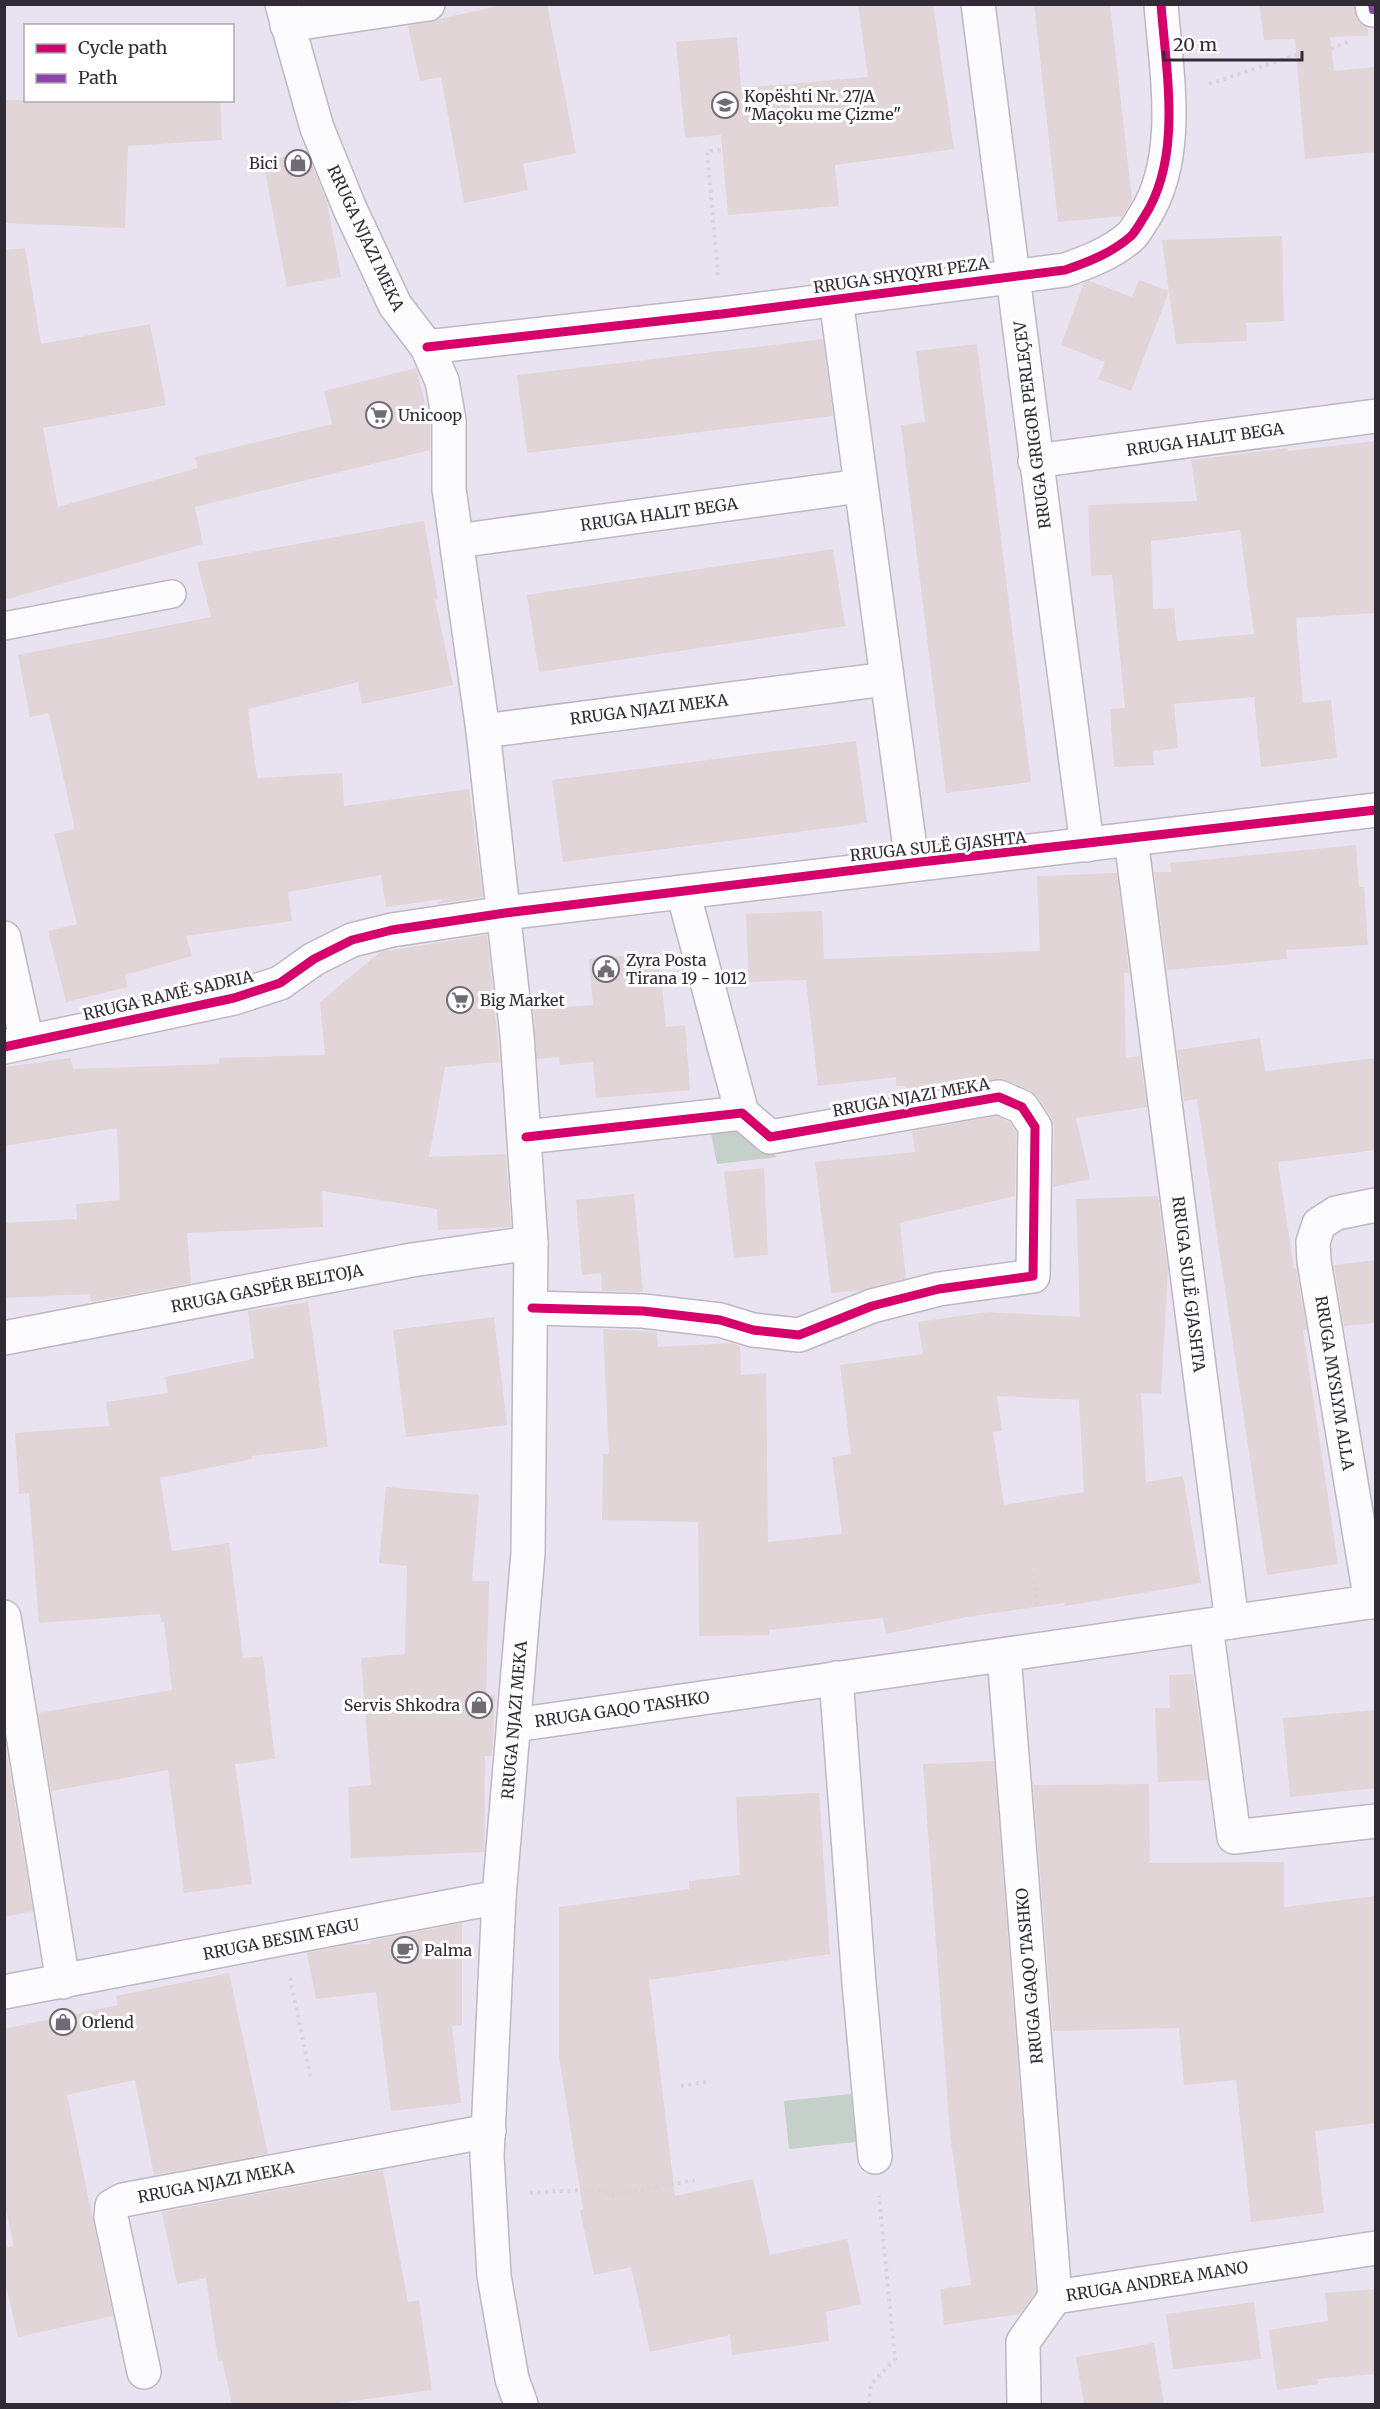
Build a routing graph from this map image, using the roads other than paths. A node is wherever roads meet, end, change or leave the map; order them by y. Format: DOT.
graph roads {
  1 [pos="428,4"];
  2 [pos="978,4"];
  3 [pos="1161,4"];
  4 [pos="1372,4"];
  5 [pos="1376,9"];
  6 [pos="284,15"];
  7 [pos="1014,275"];
  8 [pos="836,299"];
  9 [pos="427,347"];
  10 [pos="1376,416"];
  11 [pos="1035,461"];
  12 [pos="860,486"];
  13 [pos="457,541"];
  14 [pos="172,594"];
  15 [pos="4,626"];
  16 [pos="886,679"];
  17 [pos="483,730"];
  18 [pos="1376,810"];
  19 [pos="1131,839"];
  20 [pos="1087,845"];
  21 [pos="912,863"];
  22 [pos="683,892"];
  23 [pos="505,913"];
  24 [pos="4,938"];
  25 [pos="16,1045"];
  26 [pos="742,1113"];
  27 [pos="526,1137"];
  28 [pos="1376,1205"];
  29 [pos="531,1243"];
  30 [pos="532,1308"];
  31 [pos="4,1338"];
  32 [pos="1373,1601"];
  33 [pos="4,1617"];
  34 [pos="1219,1624"];
  35 [pos="1004,1655"];
  36 [pos="836,1678"];
  37 [pos="514,1725"];
  38 [pos="1376,1821"];
  39 [pos="499,1897"];
  40 [pos="63,1982"];
  41 [pos="4,1992"];
  42 [pos="489,2131"];
  43 [pos="875,2157"];
  44 [pos="1376,2248"];
  45 [pos="1055,2297"];
  46 [pos="144,2372"];
  47 [pos="521,2404"];
  48 [pos="1024,2404"];
  1 -- 6 [label="street, RRUGA NJAZI MEKA"];
  2 -- 7 [label="street, RRUGA GRIGOR PERLEÇEV"];
  3 -- 7 [label="street, RRUGA SHYQYRI PEZA"];
  4 -- 5 [label="street"];
  6 -- 9 [label="street, RRUGA NJAZI MEKA"];
  7 -- 8 [label="street, RRUGA SHYQYRI PEZA"];
  7 -- 11 [label="street, RRUGA GRIGOR PERLEÇEV"];
  8 -- 9 [label="street, RRUGA SHYQYRI PEZA"];
  8 -- 12 [label="street"];
  9 -- 13 [label="street, RRUGA NJAZI MEKA"];
  10 -- 11 [label="street, RRUGA HALIT BEGA"];
  11 -- 20 [label="street, RRUGA GRIGOR PERLEÇEV"];
  12 -- 13 [label="street, RRUGA HALIT BEGA"];
  12 -- 16 [label="street"];
  13 -- 17 [label="street, RRUGA NJAZI MEKA"];
  14 -- 15 [label="lane"];
  16 -- 17 [label="street, RRUGA NJAZI MEKA"];
  16 -- 21 [label="street"];
  17 -- 23 [label="street, RRUGA NJAZI MEKA"];
  18 -- 19 [label="street, RRUGA SULË GJASHTA"];
  19 -- 20 [label="street, RRUGA SULË GJASHTA"];
  19 -- 34 [label="street, RRUGA SULË GJASHTA"];
  20 -- 21 [label="street, RRUGA SULË GJASHTA"];
  21 -- 22 [label="street, RRUGA SULË GJASHTA"];
  22 -- 23 [label="street, RRUGA SULË GJASHTA"];
  22 -- 26 [label="street"];
  23 -- 25 [label="street, RRUGA RAMË SADRIA"];
  23 -- 27 [label="street, RRUGA NJAZI MEKA"];
  24 -- 25 [label="street"];
  26 -- 27 [label="street"];
  26 -- 30 [label="street, RRUGA NJAZI MEKA"];
  27 -- 29 [label="street, RRUGA NJAZI MEKA"];
  28 -- 32 [label="street, RRUGA MYSLYM ALLA"];
  29 -- 30 [label="street, RRUGA NJAZI MEKA"];
  29 -- 31 [label="street, RRUGA GASPËR BELTOJA"];
  30 -- 37 [label="street, RRUGA NJAZI MEKA"];
  32 -- 34 [label="street, RRUGA GAQO TASHKO"];
  33 -- 40 [label="street"];
  34 -- 35 [label="street, RRUGA GAQO TASHKO"];
  34 -- 38 [label="street, RRUGA SULË GJASHTA"];
  35 -- 36 [label="street, RRUGA GAQO TASHKO"];
  35 -- 45 [label="street, RRUGA GAQO TASHKO"];
  36 -- 37 [label="street, RRUGA GAQO TASHKO"];
  36 -- 43 [label="street"];
  37 -- 39 [label="street, RRUGA NJAZI MEKA"];
  39 -- 40 [label="street, RRUGA BESIM FAGU"];
  39 -- 42 [label="street, RRUGA NJAZI MEKA"];
  40 -- 41 [label="street, RRUGA BESIM FAGU"];
  42 -- 46 [label="street, RRUGA NJAZI MEKA"];
  42 -- 47 [label="street, RRUGA NJAZI MEKA"];
  44 -- 45 [label="street, RRUGA ANDREA MANO"];
  45 -- 48 [label="street, RRUGA ANDREA MANO"];
}
